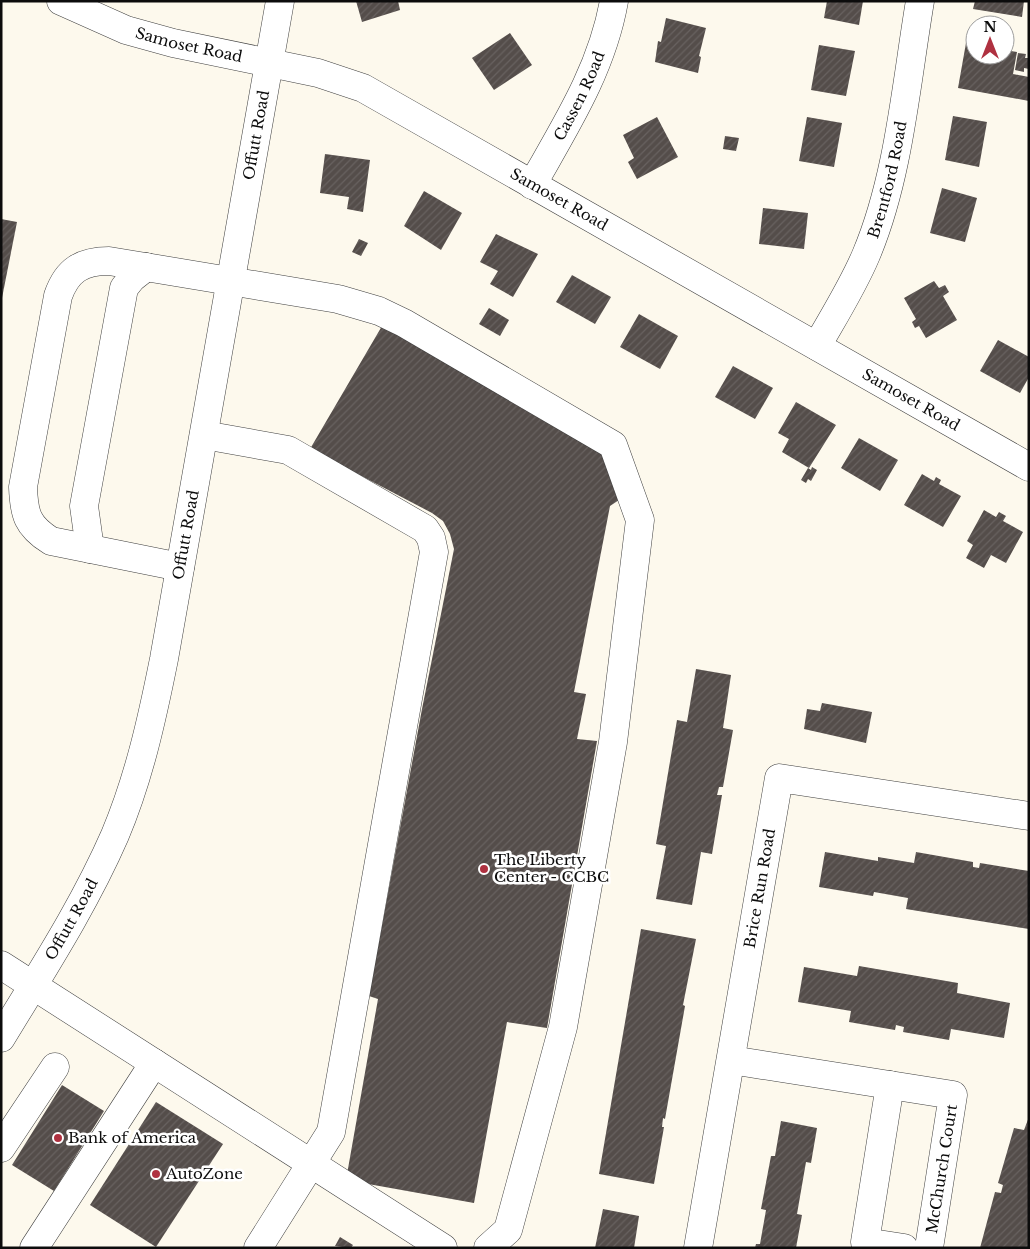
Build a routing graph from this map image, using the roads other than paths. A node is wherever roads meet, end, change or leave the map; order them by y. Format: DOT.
graph roads {
  1 [pos="61,1"];
  2 [pos="280,1"];
  3 [pos="614,1"];
  4 [pos="920,1"];
  5 [pos="270,62"];
  6 [pos="532,185"];
  7 [pos="146,267"];
  8 [pos="231,282"];
  9 [pos="817,346"];
  10 [pos="204,435"];
  11 [pos="1029,467"];
  12 [pos="90,549"];
  13 [pos="180,567"];
  14 [pos="1029,816"];
  15 [pos="1,965"];
  16 [pos="33,986"];
  17 [pos="1,1038"];
  18 [pos="731,1060"];
  19 [pos="154,1063"];
  20 [pos="55,1067"];
  21 [pos="890,1085"];
  22 [pos="1,1148"];
  23 [pos="312,1164"];
  24 [pos="34,1248"];
  25 [pos="258,1248"];
  26 [pos="444,1248"];
  27 [pos="488,1248"];
  28 [pos="698,1248"];
  29 [pos="904,1248"];
  30 [pos="929,1248"];
  1 -- 5 [label="street, Samoset Road"];
  2 -- 5 [label="street, Offutt Road"];
  3 -- 6 [label="street, Cassen Road"];
  4 -- 9 [label="street, Brentford Road"];
  5 -- 6 [label="street, Samoset Road"];
  5 -- 8 [label="street, Offutt Road"];
  6 -- 9 [label="street, Samoset Road"];
  7 -- 8 [label="street"];
  7 -- 12 [label="street"];
  7 -- 12 [label="street"];
  8 -- 10 [label="street, Offutt Road"];
  8 -- 27 [label="street"];
  9 -- 11 [label="street, Samoset Road"];
  10 -- 13 [label="street, Offutt Road"];
  10 -- 23 [label="street"];
  12 -- 13 [label="street"];
  13 -- 16 [label="street, Offutt Road"];
  14 -- 18 [label="street, Brice Run Road"];
  15 -- 16 [label="street"];
  16 -- 17 [label="street, Offutt Road"];
  16 -- 19 [label="street"];
  18 -- 21 [label="street, McChurch Court"];
  18 -- 28 [label="street, Brice Run Road"];
  19 -- 23 [label="street"];
  19 -- 24 [label="street"];
  20 -- 22 [label="street"];
  21 -- 29 [label="street"];
  21 -- 30 [label="street, McChurch Court"];
  23 -- 25 [label="street"];
  23 -- 26 [label="street"];
}
